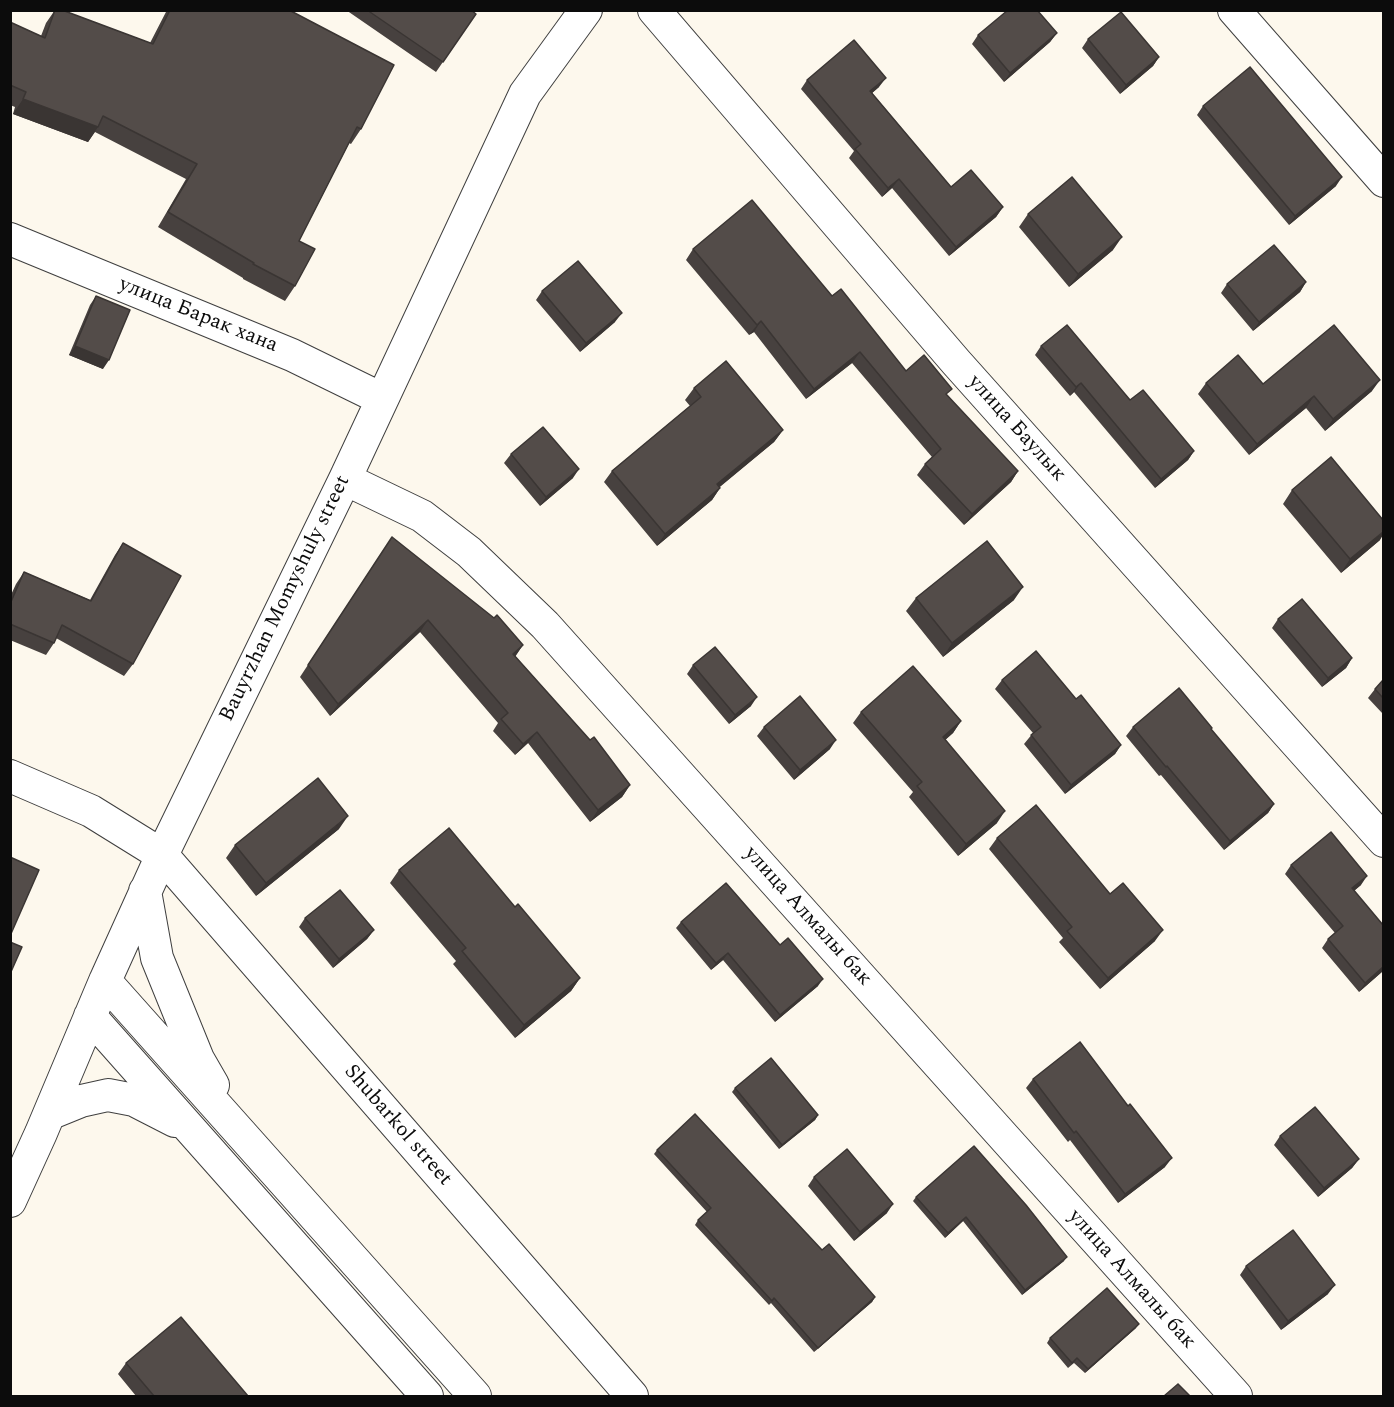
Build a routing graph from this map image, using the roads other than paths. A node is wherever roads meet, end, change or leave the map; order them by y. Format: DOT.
graph roads {
  1 [pos="586,10"];
  2 [pos="654,10"];
  3 [pos="1233,10"];
  4 [pos="1383,181"];
  5 [pos="10,239"];
  6 [pos="382,399"];
  7 [pos="345,478"];
  8 [pos="10,776"];
  9 [pos="1383,841"];
  10 [pos="162,855"];
  11 [pos="145,891"];
  12 [pos="105,981"];
  13 [pos="90,1016"];
  14 [pos="49,1114"];
  15 [pos="189,1128"];
  16 [pos="238,1131"];
  17 [pos="10,1201"];
  18 [pos="427,1396"];
  19 [pos="475,1396"];
  20 [pos="632,1396"];
  21 [pos="1236,1396"];
  1 -- 6 [label="street, Bauyrzhan Momyshuly street"];
  2 -- 9 [label="street, улица Баулык"];
  3 -- 4 [label="street"];
  5 -- 6 [label="street, улица Барак хана"];
  6 -- 7 [label="street, Bauyrzhan Momyshuly street"];
  7 -- 10 [label="street, Bauyrzhan Momyshuly street"];
  7 -- 21 [label="street, улица Алмалы бак"];
  8 -- 10 [label="street, Shubarkol street"];
  10 -- 11 [label="street, Bauyrzhan Momyshuly street"];
  10 -- 20 [label="street, Shubarkol street"];
  11 -- 12 [label="street, Bauyrzhan Momyshuly street"];
  11 -- 16 [label="street"];
  12 -- 13 [label="street, Bauyrzhan Momyshuly street"];
  12 -- 16 [label="street"];
  13 -- 14 [label="street, Bauyrzhan Momyshuly street"];
  13 -- 15 [label="street"];
  14 -- 15 [label="street"];
  14 -- 17 [label="street, Bauyrzhan Momyshuly street"];
  15 -- 18 [label="street"];
  16 -- 19 [label="street"];
}
